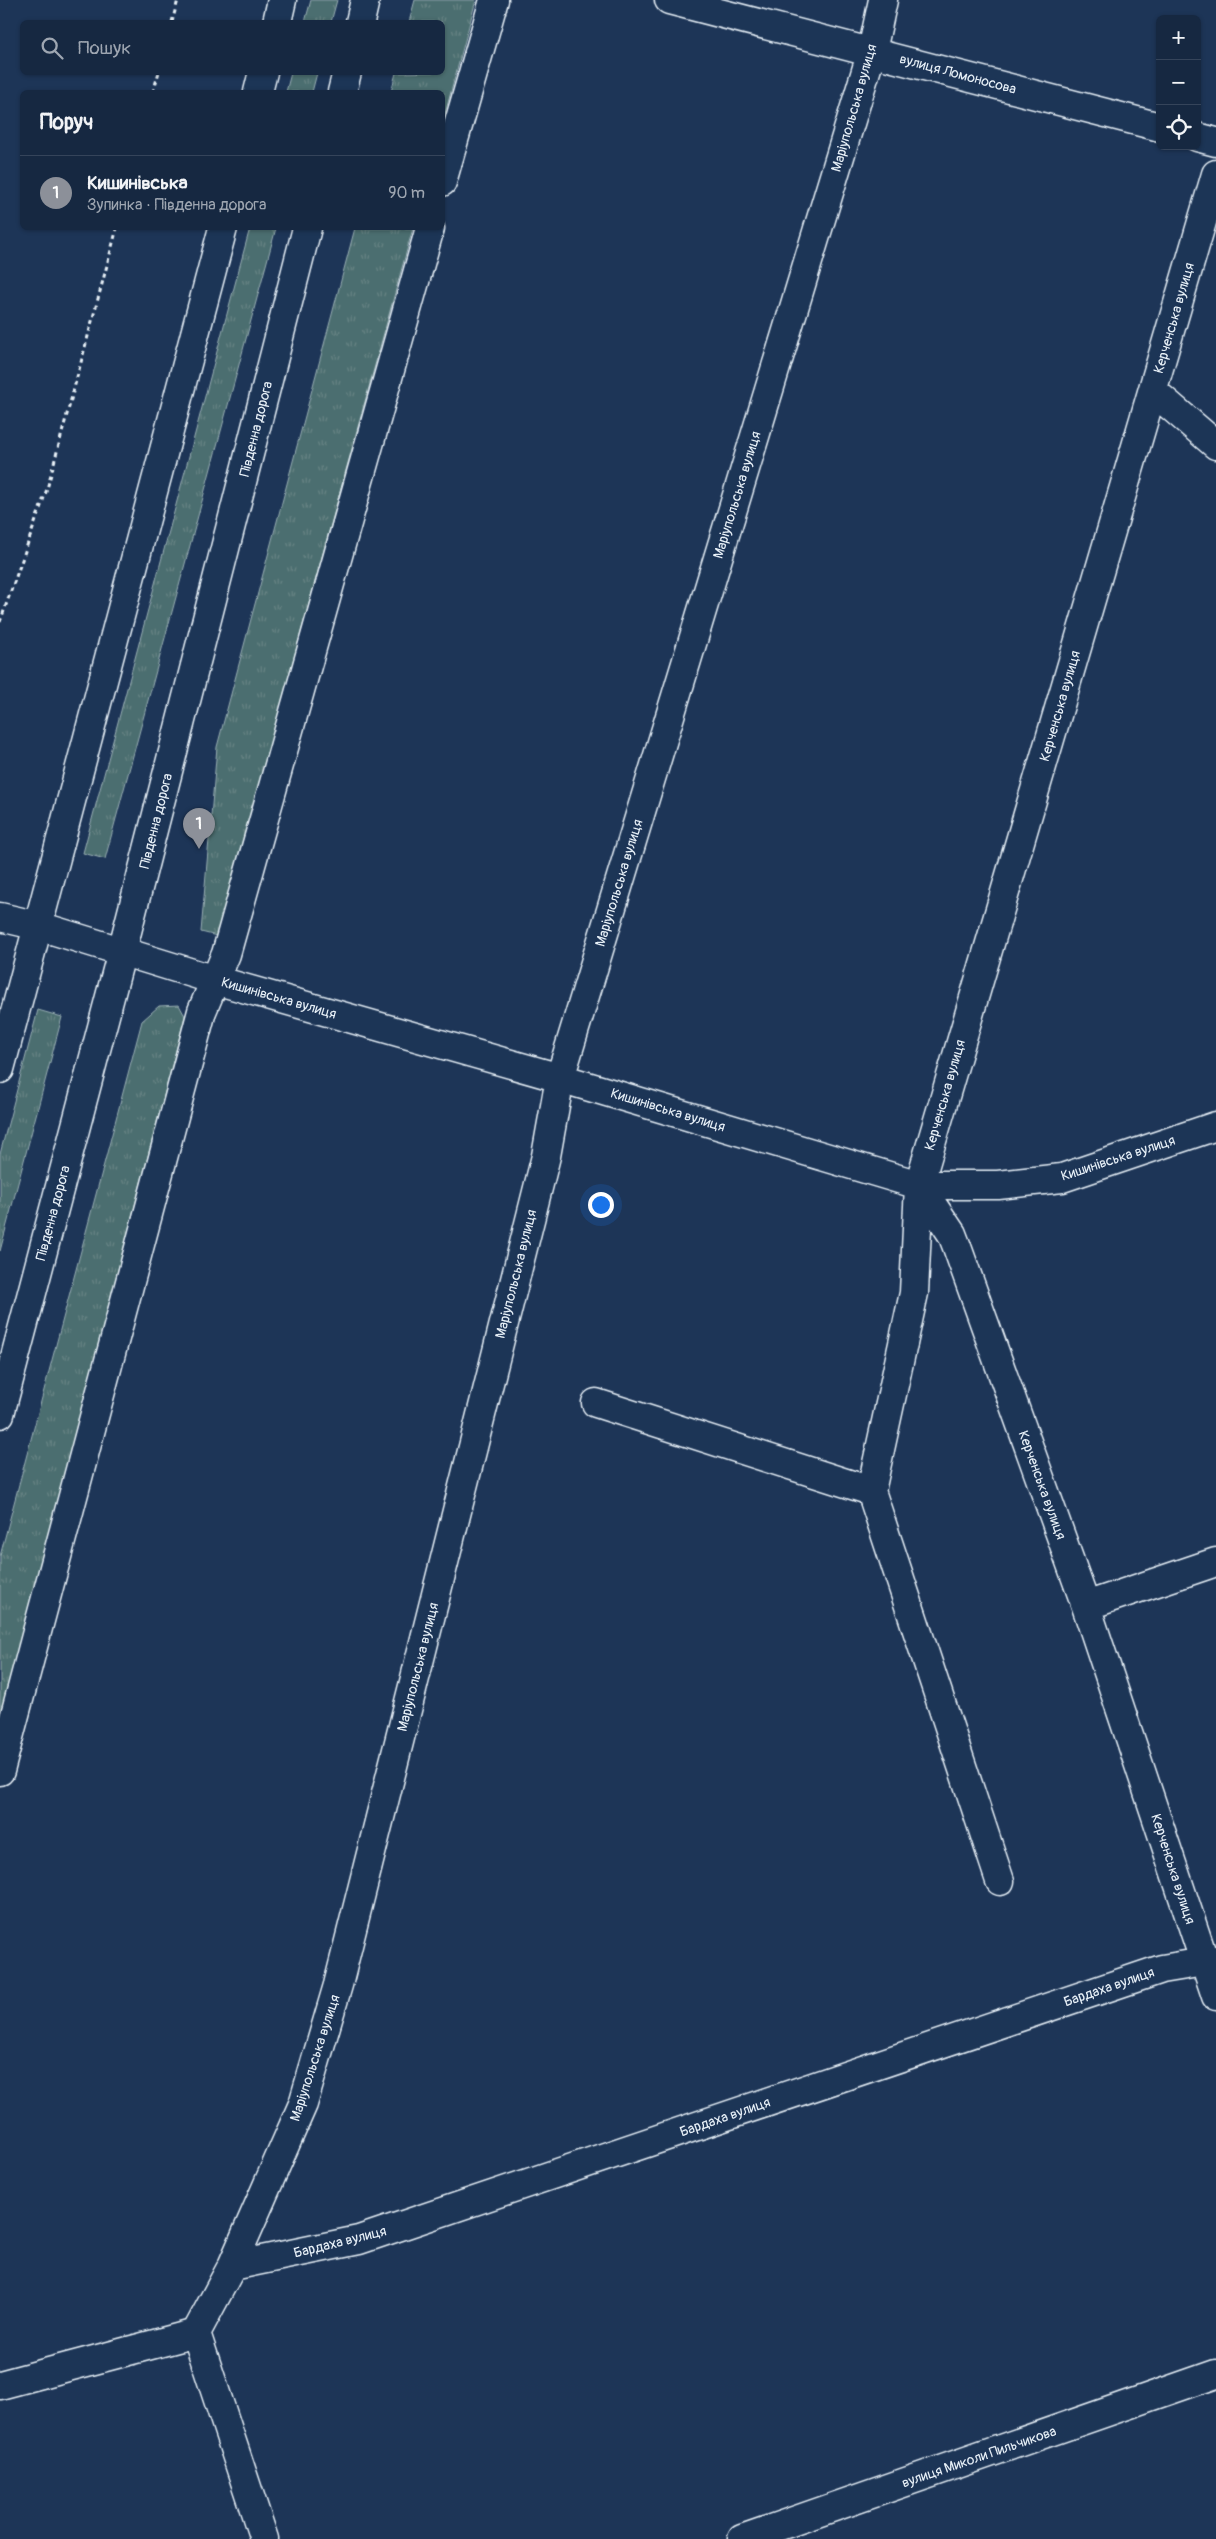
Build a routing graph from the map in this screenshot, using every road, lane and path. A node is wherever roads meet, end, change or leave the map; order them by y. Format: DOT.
graph roads {
  1 [pos="178,0"];
  2 [pos="282,0"];
  3 [pos="365,0"];
  4 [pos="494,0"];
  5 [pos="669,0"];
  6 [pos="883,0"];
  7 [pos="173,20"];
  8 [pos="277,20"];
  9 [pos="360,20"];
  10 [pos="872,51"];
  11 [pos="158,75"];
  12 [pos="262,75"];
  13 [pos="346,75"];
  14 [pos="154,90"];
  15 [pos="258,90"];
  16 [pos="342,90"];
  17 [pos="1156,126"];
  18 [pos="1201,138"];
  19 [pos="1216,142"];
  20 [pos="445,172"];
  21 [pos="1216,174"];
  22 [pos="116,230"];
  23 [pos="222,230"];
  24 [pos="306,230"];
  25 [pos="429,230"];
  26 [pos="1153,391"];
  27 [pos="1216,445"];
  28 [pos="0,622"];
  29 [pos="0,917"];
  30 [pos="39,926"];
  31 [pos="122,952"];
  32 [pos="215,980"];
  33 [pos="0,1069"];
  34 [pos="560,1078"];
  35 [pos="1216,1126"];
  36 [pos="919,1185"];
  37 [pos="596,1403"];
  38 [pos="0,1414"];
  39 [pos="871,1491"];
  40 [pos="1216,1562"];
  41 [pos="1086,1606"];
  42 [pos="0,1771"];
  43 [pos="1000,1882"];
  44 [pos="1210,1961"];
  45 [pos="1216,1996"];
  46 [pos="232,2266"];
  47 [pos="196,2333"];
  48 [pos="1216,2374"];
  49 [pos="0,2385"];
  50 [pos="264,2539"];
  51 [pos="742,2539"];
  1 -- 7 [label="path"];
  2 -- 8 [label="street"];
  3 -- 9 [label="street"];
  4 -- 20 [label="street"];
  5 -- 10 [label="street, вулиця Ломоносова"];
  6 -- 10 [label="street, Маріупольська вулиця"];
  10 -- 17 [label="street, вулиця Ломоносова"];
  10 -- 34 [label="street, Маріупольська вулиця"];
  11 -- 14 [label="path"];
  12 -- 15 [label="street"];
  13 -- 16 [label="street"];
  18 -- 19 [label="street"];
  21 -- 26 [label="street, Керченська вулиця"];
  22 -- 28 [label="path"];
  23 -- 30 [label="street"];
  24 -- 31 [label="street, Південна дорога"];
  25 -- 32 [label="street"];
  26 -- 27 [label="street"];
  26 -- 36 [label="street, Керченська вулиця"];
  29 -- 30 [label="street, Кишинівська вулиця"];
  30 -- 31 [label="street, Кишинівська вулиця"];
  30 -- 33 [label="street"];
  31 -- 32 [label="street, Кишинівська вулиця"];
  31 -- 38 [label="street, Південна дорога"];
  32 -- 34 [label="street, Кишинівська вулиця"];
  32 -- 42 [label="street"];
  34 -- 36 [label="street, Кишинівська вулиця"];
  34 -- 46 [label="street, Маріупольська вулиця"];
  35 -- 36 [label="street, Кишинівська вулиця"];
  36 -- 39 [label="street"];
  36 -- 41 [label="street, Керченська вулиця"];
  37 -- 39 [label="street"];
  39 -- 43 [label="street"];
  40 -- 41 [label="street"];
  41 -- 44 [label="street, Керченська вулиця"];
  44 -- 45 [label="street, Керченська вулиця"];
  44 -- 46 [label="street, Бардаха вулиця"];
  46 -- 47 [label="street, Маріупольська вулиця"];
  47 -- 49 [label="street"];
  47 -- 50 [label="street"];
  48 -- 51 [label="street, вулиця Миколи Пильчикова"];
}
